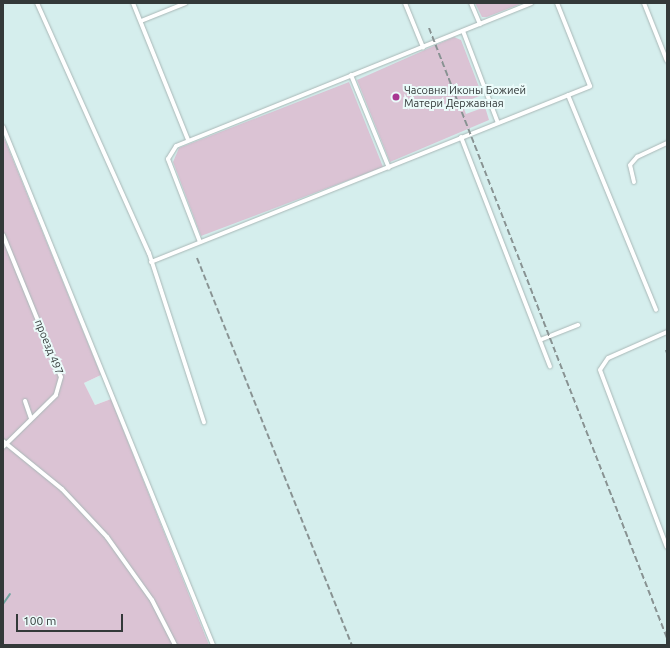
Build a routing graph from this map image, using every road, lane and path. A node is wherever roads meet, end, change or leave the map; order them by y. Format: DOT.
graph roads {
  1 [pos="37,3"];
  2 [pos="133,3"];
  3 [pos="186,3"];
  4 [pos="405,3"];
  5 [pos="471,3"];
  6 [pos="531,3"];
  7 [pos="557,3"];
  8 [pos="644,3"];
  9 [pos="140,21"];
  10 [pos="480,24"];
  11 [pos="463,31"];
  12 [pos="423,47"];
  13 [pos="667,61"];
  14 [pos="351,75"];
  15 [pos="568,94"];
  16 [pos="498,123"];
  17 [pos="3,127"];
  18 [pos="461,137"];
  19 [pos="188,140"];
  20 [pos="667,143"];
  21 [pos="389,168"];
  22 [pos="634,182"];
  23 [pos="3,235"];
  24 [pos="200,242"];
  25 [pos="152,262"];
  26 [pos="656,310"];
  27 [pos="578,325"];
  28 [pos="667,332"];
  29 [pos="540,340"];
  30 [pos="550,366"];
  31 [pos="25,401"];
  32 [pos="31,418"];
  33 [pos="204,422"];
  34 [pos="4,444"];
  35 [pos="667,547"];
  36 [pos="175,645"];
  37 [pos="213,645"];
  1 -- 25 [label="lane"];
  2 -- 9 [label="lane"];
  3 -- 9 [label="lane"];
  4 -- 12 [label="lane"];
  5 -- 10 [label="lane"];
  6 -- 10 [label="lane"];
  7 -- 15 [label="lane"];
  8 -- 13 [label="lane"];
  9 -- 19 [label="lane"];
  10 -- 11 [label="lane"];
  11 -- 12 [label="lane"];
  11 -- 16 [label="lane"];
  12 -- 14 [label="lane"];
  14 -- 19 [label="lane"];
  14 -- 21 [label="lane"];
  15 -- 16 [label="lane"];
  15 -- 26 [label="lane"];
  16 -- 18 [label="lane"];
  17 -- 37 [label="lane"];
  18 -- 21 [label="lane"];
  18 -- 29 [label="lane"];
  19 -- 24 [label="lane"];
  20 -- 22 [label="lane"];
  21 -- 24 [label="lane"];
  23 -- 32 [label="lane, проезд 497"];
  24 -- 25 [label="lane"];
  25 -- 33 [label="lane"];
  27 -- 29 [label="lane"];
  28 -- 35 [label="lane"];
  29 -- 30 [label="lane"];
  31 -- 32 [label="lane"];
  32 -- 34 [label="lane, проезд 497"];
  34 -- 36 [label="lane"];
}
